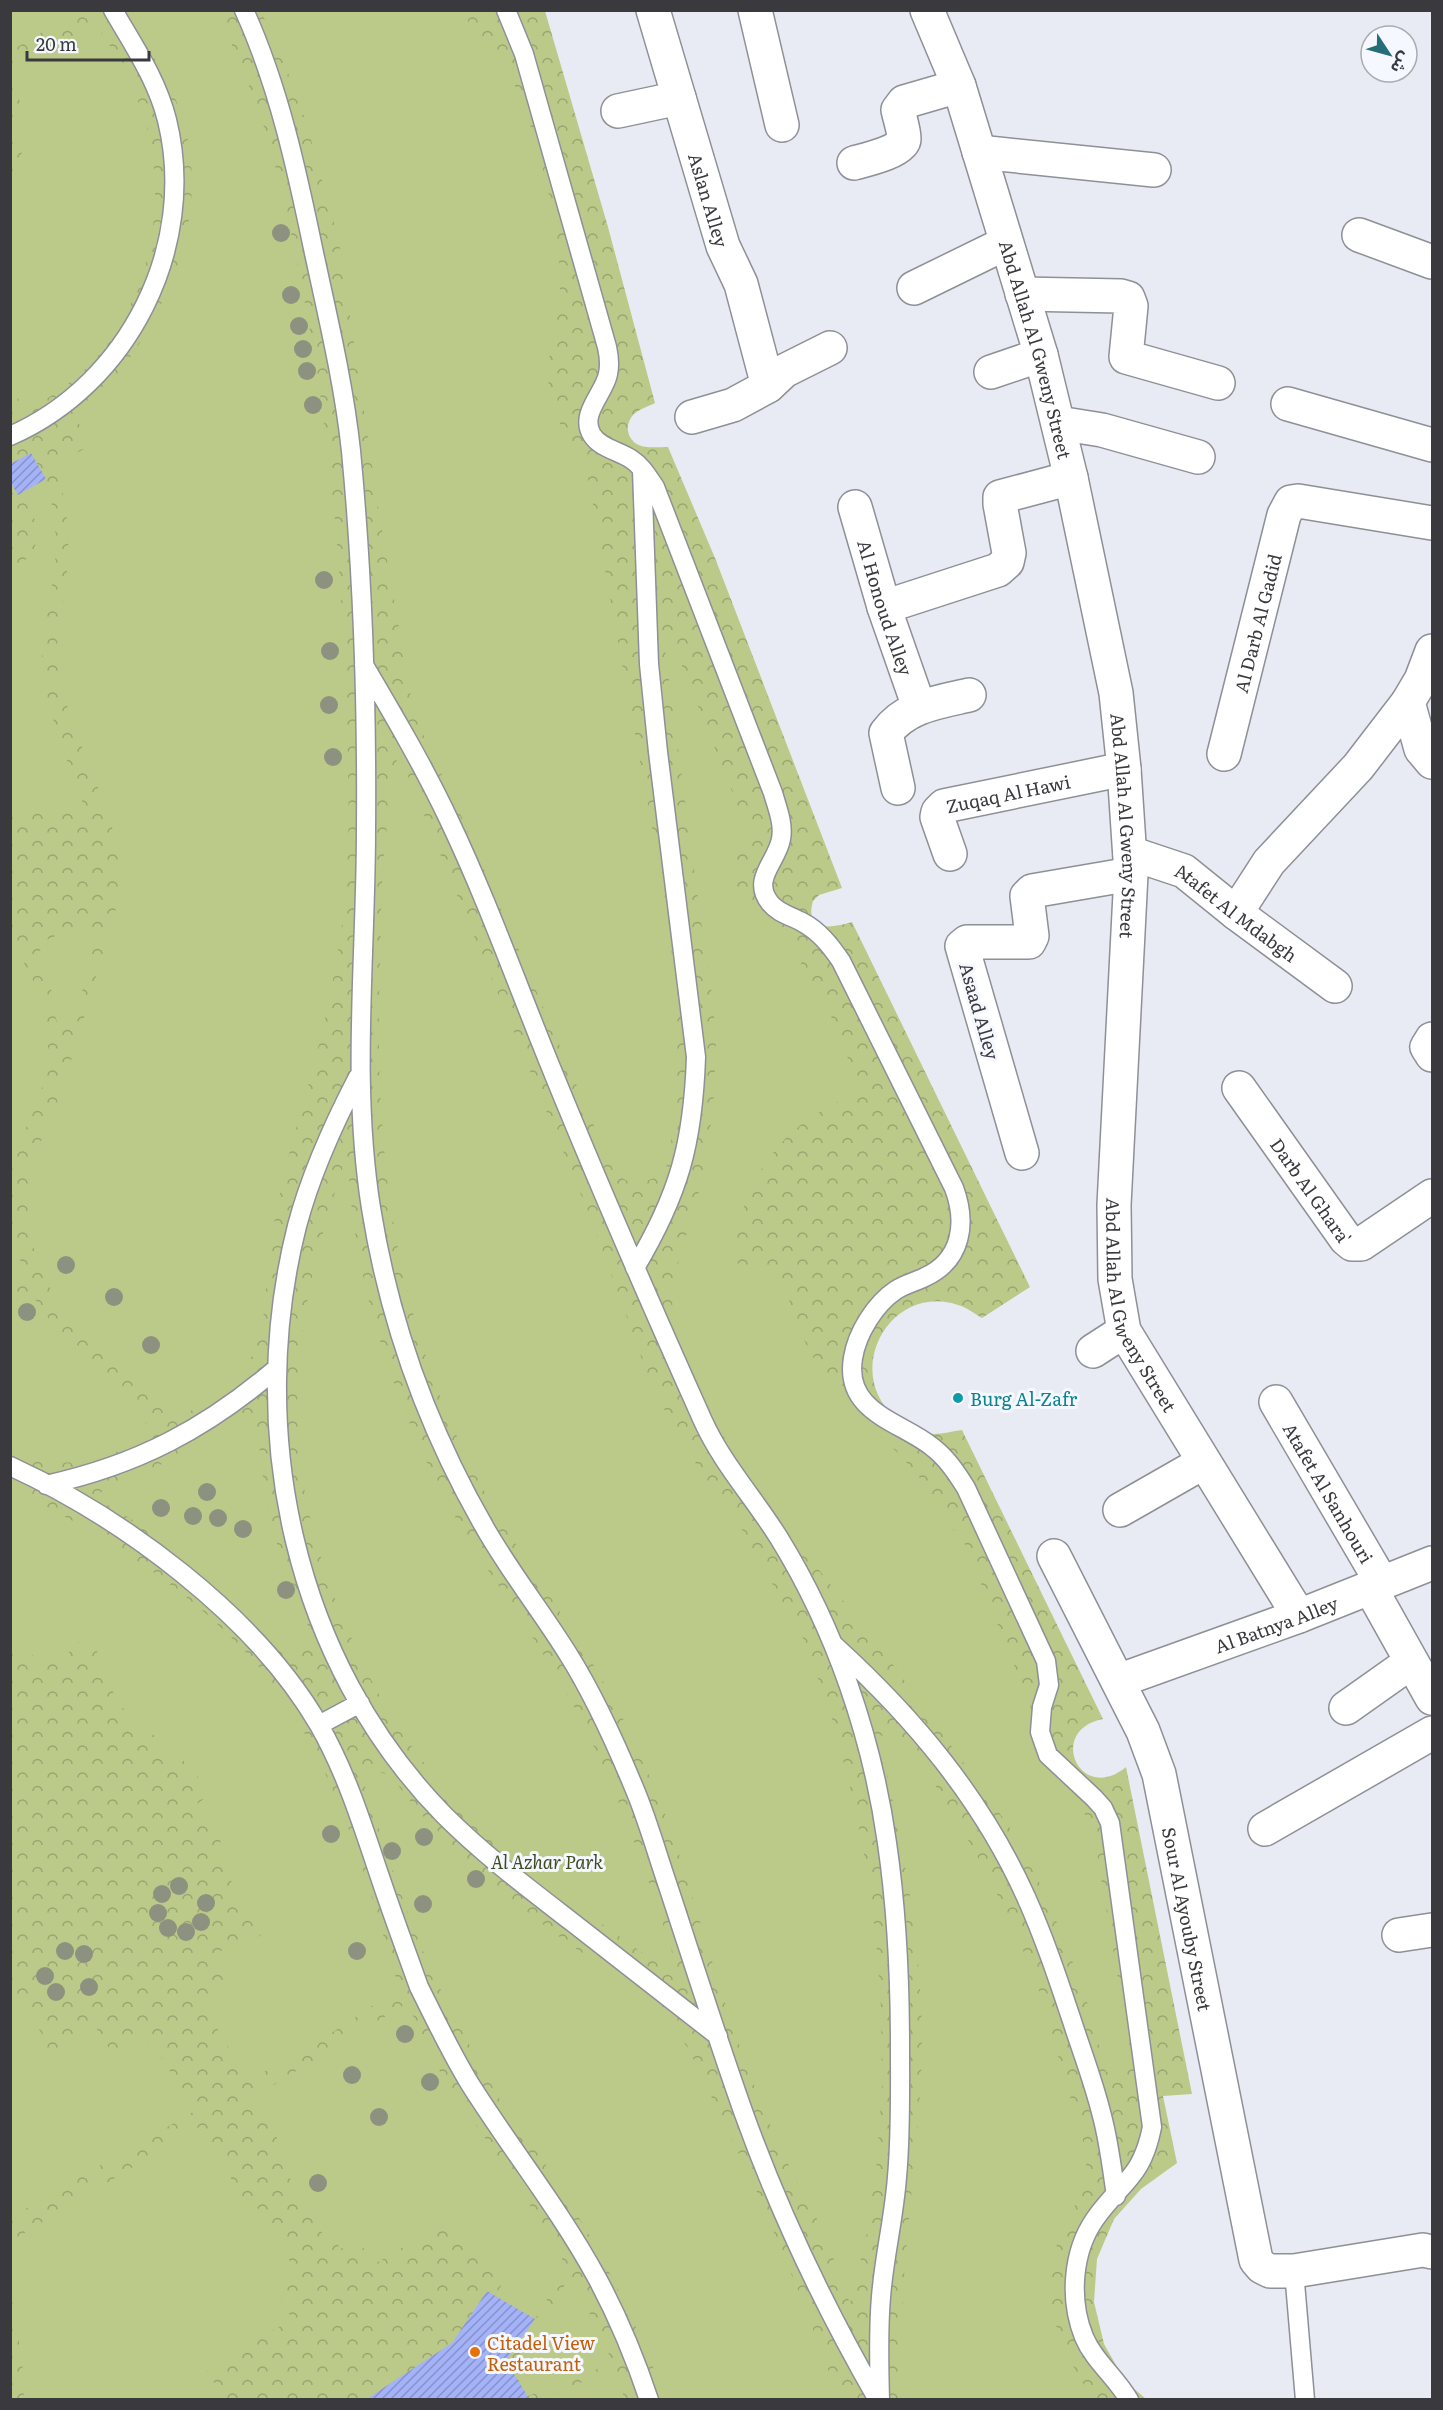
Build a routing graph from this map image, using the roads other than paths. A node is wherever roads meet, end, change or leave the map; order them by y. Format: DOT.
graph roads {
  1 [pos="113,10"];
  2 [pos="244,10"];
  3 [pos="506,10"];
  4 [pos="653,10"];
  5 [pos="755,10"];
  6 [pos="927,10"];
  7 [pos="959,86"];
  8 [pos="679,98"];
  9 [pos="618,111"];
  10 [pos="782,125"];
  11 [pos="978,152"];
  12 [pos="854,163"];
  13 [pos="1154,170"];
  14 [pos="1359,235"];
  15 [pos="1006,243"];
  16 [pos="1432,262"];
  17 [pos="915,288"];
  18 [pos="1022,294"];
  19 [pos="830,348"];
  20 [pos="1041,355"];
  21 [pos="991,372"];
  22 [pos="1218,383"];
  23 [pos="768,386"];
  24 [pos="1288,404"];
  25 [pos="692,417"];
  26 [pos="1058,423"];
  27 [pos="10,436"];
  28 [pos="1432,445"];
  29 [pos="1198,457"];
  30 [pos="642,468"];
  31 [pos="1071,478"];
  32 [pos="855,507"];
  33 [pos="1432,524"];
  34 [pos="884,607"];
  35 [pos="1432,651"];
  36 [pos="363,664"];
  37 [pos="969,695"];
  38 [pos="1408,702"];
  39 [pos="919,707"];
  40 [pos="1224,754"];
  41 [pos="1432,762"];
  42 [pos="1124,769"];
  43 [pos="898,788"];
  44 [pos="950,854"];
  45 [pos="1131,864"];
  46 [pos="1236,913"];
  47 [pos="1335,986"];
  48 [pos="1432,1039"];
  49 [pos="1432,1055"];
  50 [pos="359,1075"];
  51 [pos="1239,1088"];
  52 [pos="1022,1153"];
  53 [pos="1432,1196"];
  54 [pos="635,1268"];
  55 [pos="1124,1330"];
  56 [pos="1093,1350"];
  57 [pos="277,1368"];
  58 [pos="1276,1402"];
  59 [pos="1204,1462"];
  60 [pos="10,1466"];
  61 [pos="46,1485"];
  62 [pos="1120,1509"];
  63 [pos="1054,1556"];
  64 [pos="1432,1563"];
  65 [pos="1376,1586"];
  66 [pos="1299,1616"];
  67 [pos="832,1643"];
  68 [pos="1411,1662"];
  69 [pos="1118,1681"];
  70 [pos="1432,1698"];
  71 [pos="360,1703"];
  72 [pos="1346,1708"];
  73 [pos="319,1725"];
  74 [pos="1432,1732"];
  75 [pos="1265,1829"];
  76 [pos="1432,1930"];
  77 [pos="1399,1935"];
  78 [pos="718,2036"];
  79 [pos="1116,2196"];
  80 [pos="1432,2252"];
  81 [pos="1294,2271"];
  82 [pos="649,2400"];
  83 [pos="879,2400"];
  84 [pos="1129,2400"];
  85 [pos="1305,2400"];
  1 -- 27 [label="lane"];
  2 -- 36 [label="lane"];
  3 -- 30 [label="lane"];
  4 -- 8 [label="street, Aslan Alley"];
  5 -- 10 [label="street"];
  6 -- 7 [label="street, Abd Allah Al Gweny Street"];
  7 -- 11 [label="street, Abd Allah Al Gweny Street"];
  7 -- 12 [label="street"];
  8 -- 9 [label="street"];
  8 -- 23 [label="street, Aslan Alley"];
  11 -- 13 [label="street"];
  11 -- 15 [label="street, Abd Allah Al Gweny Street"];
  14 -- 16 [label="street"];
  15 -- 17 [label="street"];
  15 -- 18 [label="street, Abd Allah Al Gweny Street"];
  18 -- 20 [label="street, Abd Allah Al Gweny Street"];
  18 -- 22 [label="street"];
  19 -- 23 [label="street"];
  20 -- 21 [label="street"];
  20 -- 26 [label="street, Abd Allah Al Gweny Street"];
  23 -- 25 [label="street"];
  24 -- 28 [label="street"];
  26 -- 29 [label="street"];
  26 -- 31 [label="street, Abd Allah Al Gweny Street"];
  30 -- 54 [label="lane"];
  30 -- 79 [label="lane"];
  31 -- 34 [label="street"];
  31 -- 42 [label="street, Abd Allah Al Gweny Street"];
  32 -- 34 [label="street, Al Honoud Alley"];
  33 -- 40 [label="street, Al Darb Al Gadid"];
  34 -- 39 [label="street, Al Honoud Alley"];
  35 -- 38 [label="street"];
  36 -- 50 [label="lane"];
  36 -- 54 [label="lane"];
  37 -- 39 [label="street"];
  38 -- 41 [label="street"];
  38 -- 46 [label="street"];
  39 -- 43 [label="street"];
  42 -- 44 [label="street, Zuqaq Al Hawi"];
  42 -- 45 [label="street, Abd Allah Al Gweny Street"];
  45 -- 46 [label="street, Atafet Al Mdabgh"];
  45 -- 52 [label="street, Asaad Alley"];
  45 -- 55 [label="street, Abd Allah Al Gweny Street"];
  46 -- 47 [label="street, Atafet Al Mdabgh"];
  48 -- 49 [label="street"];
  50 -- 57 [label="lane"];
  50 -- 78 [label="lane"];
  51 -- 53 [label="street, Darb Al Ghara'"];
  54 -- 67 [label="lane"];
  55 -- 56 [label="street"];
  55 -- 59 [label="street, Abd Allah Al Gweny Street"];
  57 -- 61 [label="lane"];
  57 -- 71 [label="lane"];
  58 -- 65 [label="street, Atafet Al Sanhouri"];
  59 -- 62 [label="street"];
  59 -- 66 [label="street, Abd Allah Al Gweny Street"];
  60 -- 61 [label="lane"];
  61 -- 73 [label="lane"];
  63 -- 69 [label="street, Sour Al Ayouby Street"];
  64 -- 65 [label="street, Al Batnya Alley"];
  65 -- 66 [label="street, Al Batnya Alley"];
  65 -- 68 [label="street, Atafet Al Sanhouri"];
  66 -- 69 [label="street, Al Batnya Alley"];
  67 -- 79 [label="lane"];
  67 -- 83 [label="lane"];
  68 -- 70 [label="street, Atafet Al Sanhouri"];
  68 -- 72 [label="street"];
  69 -- 81 [label="street, Sour Al Ayouby Street"];
  71 -- 73 [label="lane"];
  71 -- 78 [label="lane"];
  73 -- 82 [label="lane"];
  74 -- 75 [label="street"];
  76 -- 77 [label="street"];
  78 -- 83 [label="lane"];
  79 -- 84 [label="lane"];
  80 -- 81 [label="street, Sour Al Ayouby Street"];
  81 -- 85 [label="lane"];
}
